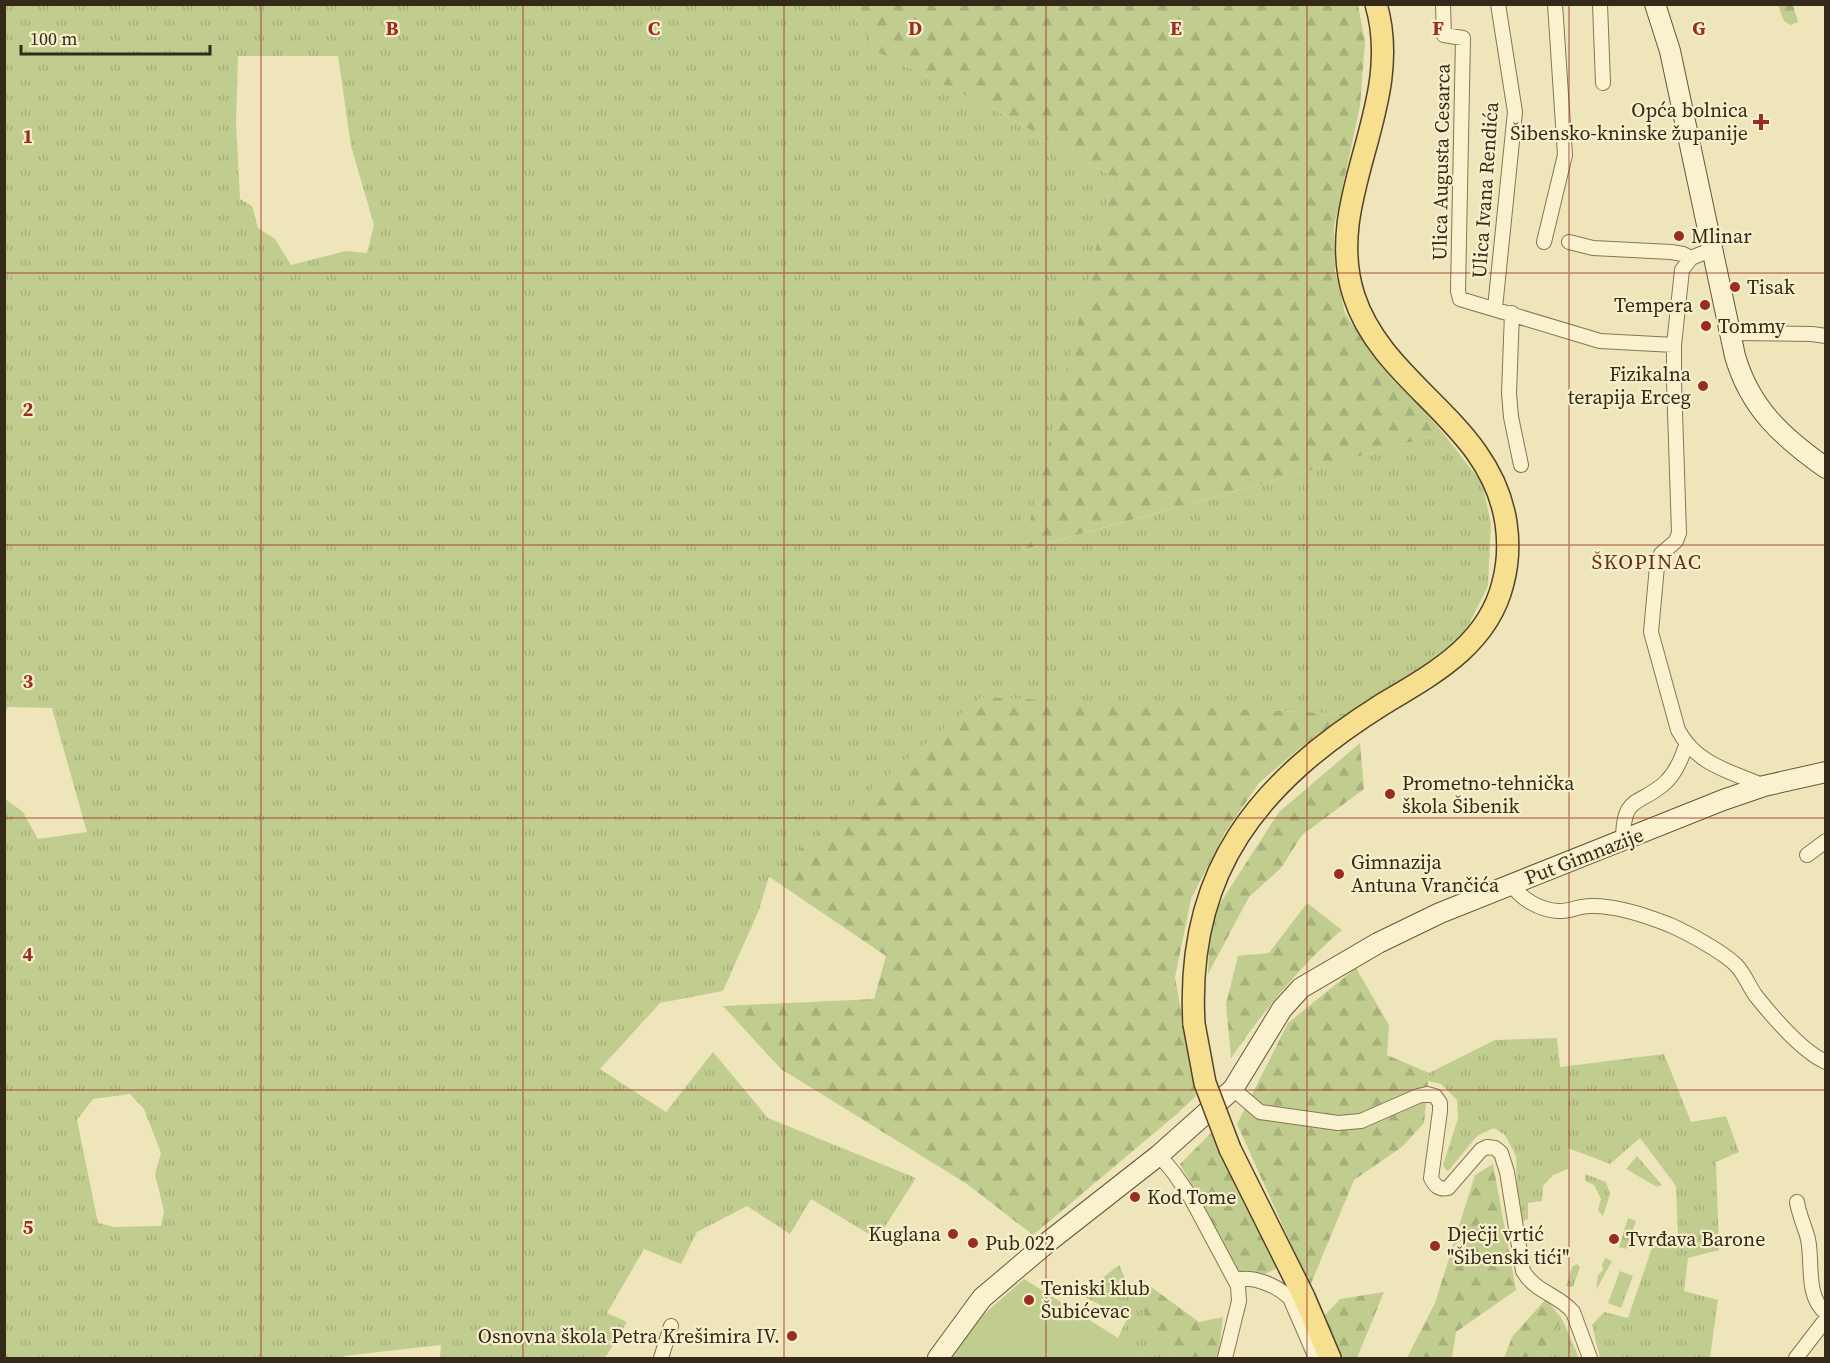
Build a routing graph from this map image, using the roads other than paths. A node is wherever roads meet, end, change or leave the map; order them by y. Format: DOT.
graph roads {
  1 [pos="1376,4"];
  2 [pos="1443,4"];
  3 [pos="1498,4"];
  4 [pos="1555,4"];
  5 [pos="1600,4"];
  6 [pos="1656,4"];
  7 [pos="1603,83"];
  8 [pos="1544,242"];
  9 [pos="1569,242"];
  10 [pos="1713,249"];
  11 [pos="1691,258"];
  12 [pos="1495,308"];
  13 [pos="1512,313"];
  14 [pos="1731,333"];
  15 [pos="1826,336"];
  16 [pos="1674,345"];
  17 [pos="1521,465"];
  18 [pos="1826,468"];
  19 [pos="1686,745"];
  20 [pos="1826,772"];
  21 [pos="1764,786"];
  22 [pos="1623,841"];
  23 [pos="1826,841"];
  24 [pos="1807,855"];
  25 [pos="1512,885"];
  26 [pos="1826,1062"];
  27 [pos="1233,1089"];
  28 [pos="1159,1155"];
  29 [pos="1797,1202"];
  30 [pos="1235,1280"];
  31 [pos="1826,1313"];
  32 [pos="1826,1319"];
  33 [pos="671,1326"];
  34 [pos="1323,1358"];
  35 [pos="661,1359"];
  36 [pos="938,1359"];
  37 [pos="1226,1359"];
  38 [pos="1590,1359"];
  39 [pos="1796,1359"];
  1 -- 34 [label="main road, bridge"];
  2 -- 12 [label="street, Ulica Augusta Cesarca"];
  3 -- 12 [label="street, Ulica Ivana Rendića"];
  4 -- 8 [label="street"];
  5 -- 7 [label="street"];
  6 -- 10 [label="street"];
  9 -- 11 [label="street"];
  10 -- 11 [label="street"];
  10 -- 14 [label="street"];
  11 -- 16 [label="street"];
  12 -- 13 [label="street"];
  13 -- 16 [label="street"];
  13 -- 17 [label="street"];
  14 -- 15 [label="street"];
  14 -- 18 [label="street"];
  16 -- 19 [label="street"];
  19 -- 21 [label="street"];
  19 -- 22 [label="street"];
  20 -- 21 [label="street, Put Gimnazije"];
  21 -- 22 [label="street, Put Gimnazije"];
  22 -- 25 [label="street, Put Gimnazije"];
  23 -- 24 [label="street"];
  25 -- 26 [label="street"];
  25 -- 27 [label="street, Put Gimnazije"];
  27 -- 28 [label="street, Put Gimnazije"];
  27 -- 38 [label="street"];
  28 -- 30 [label="street"];
  28 -- 36 [label="street, Put Gimnazije"];
  29 -- 31 [label="street"];
  30 -- 34 [label="street"];
  30 -- 37 [label="street"];
  32 -- 39 [label="street"];
  33 -- 35 [label="street"];
}
